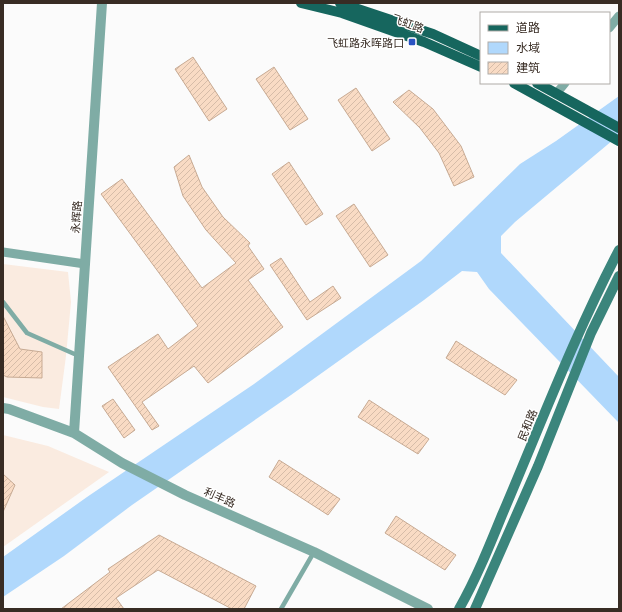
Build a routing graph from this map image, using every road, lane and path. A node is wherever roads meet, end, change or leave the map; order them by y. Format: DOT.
graph roads {
  1 [pos="102,3"];
  2 [pos="301,3"];
  3 [pos="340,3"];
  4 [pos="619,16"];
  5 [pos="610,27"];
  6 [pos="480,56"];
  7 [pos="480,67"];
  8 [pos="516,84"];
  9 [pos="539,84"];
  10 [pos="564,84"];
  11 [pos="556,94"];
  12 [pos="619,128"];
  13 [pos="618,141"];
  14 [pos="619,250"];
  15 [pos="3,252"];
  16 [pos="85,264"];
  17 [pos="619,276"];
  18 [pos="3,302"];
  19 [pos="80,356"];
  20 [pos="3,408"];
  21 [pos="74,433"];
  22 [pos="314,552"];
  23 [pos="281,609"];
  24 [pos="428,609"];
  25 [pos="459,609"];
  26 [pos="475,609"];
  1 -- 16 [label="street, 永辉路"];
  2 -- 7 [label="main road, 飞虹路"];
  3 -- 6 [label="main road, 飞虹路"];
  4 -- 5 [label="street"];
  8 -- 13 [label="main road"];
  9 -- 11 [label="main road"];
  10 -- 11 [label="street"];
  11 -- 12 [label="main road"];
  14 -- 25 [label="main road, 民和路"];
  15 -- 16 [label="street"];
  16 -- 19 [label="street, 永辉路"];
  17 -- 26 [label="main road"];
  18 -- 19 [label="lane"];
  19 -- 21 [label="street, 永辉路"];
  20 -- 21 [label="street, 利丰路"];
  21 -- 22 [label="street, 利丰路"];
  22 -- 23 [label="lane"];
  22 -- 24 [label="street, 利丰路"];
}
